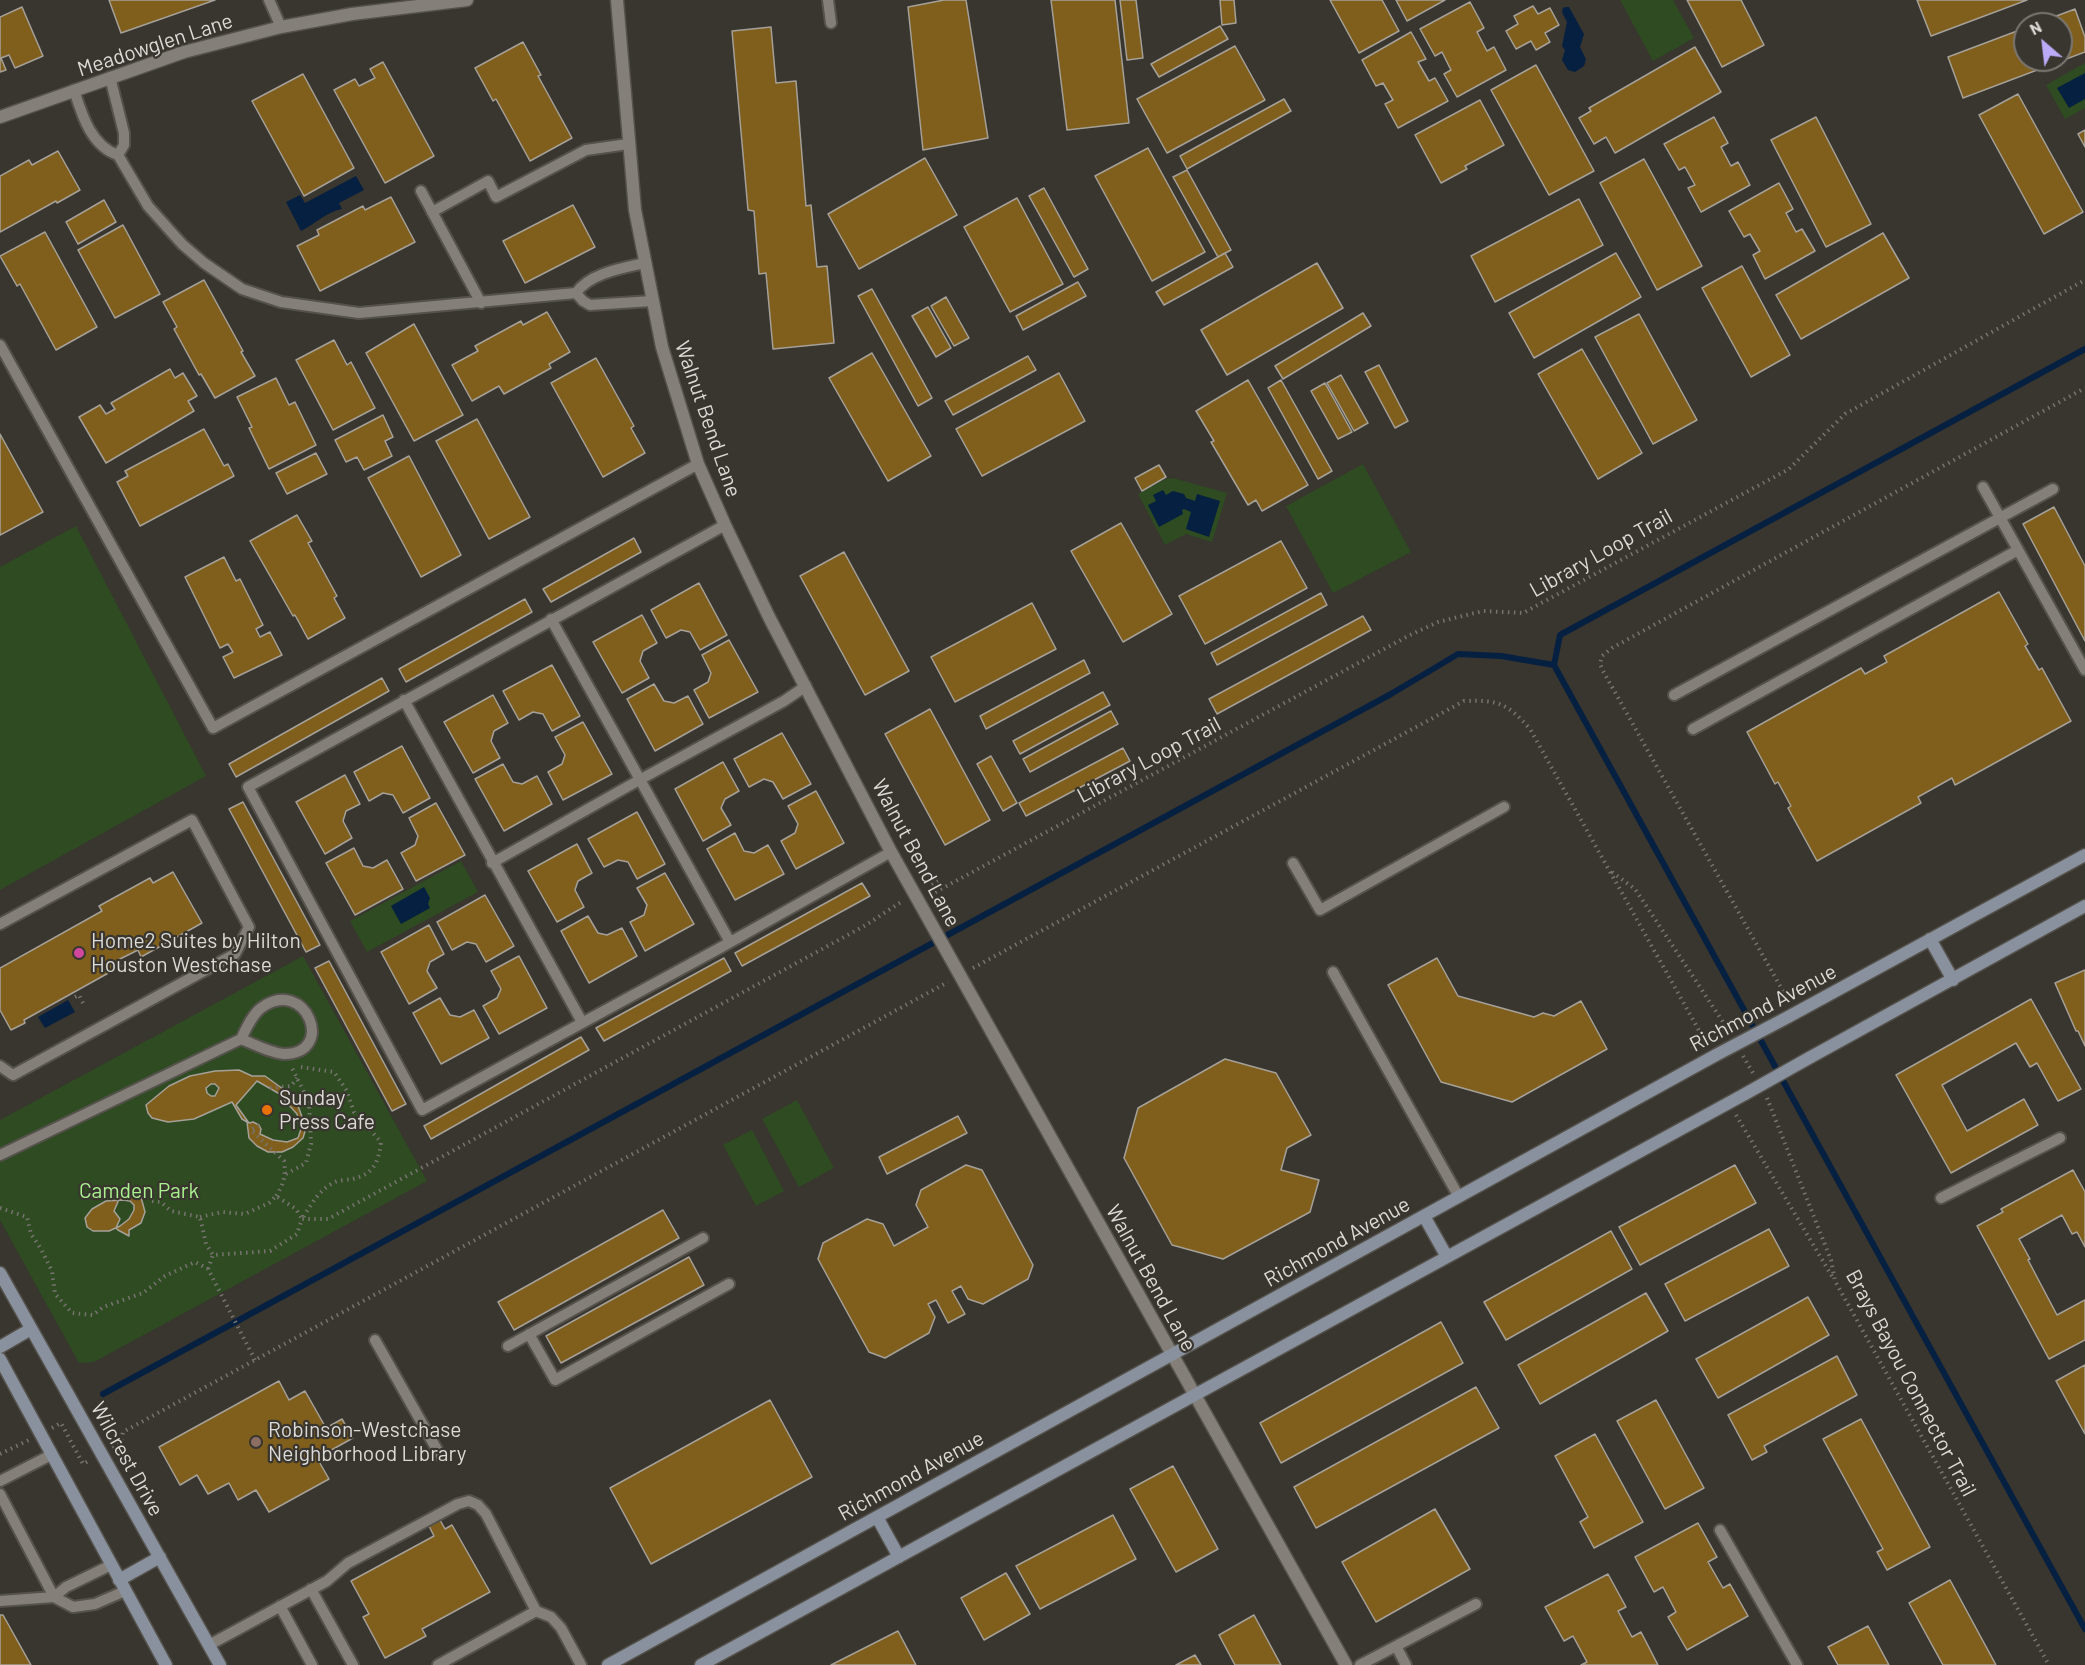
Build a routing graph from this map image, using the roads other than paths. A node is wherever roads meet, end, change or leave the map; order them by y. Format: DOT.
graph roads {
  1 [pos="269,0"];
  2 [pos="467,0"];
  3 [pos="617,0"];
  4 [pos="828,0"];
  5 [pos="831,23"];
  6 [pos="280,27"];
  7 [pos="110,77"];
  8 [pos="74,90"];
  9 [pos="0,117"];
  10 [pos="628,144"];
  11 [pos="118,155"];
  12 [pos="421,191"];
  13 [pos="432,212"];
  14 [pos="645,263"];
  15 [pos="576,293"];
  16 [pos="652,301"];
  17 [pos="481,303"];
  18 [pos="0,345"];
  19 [pos="698,464"];
  20 [pos="1983,487"];
  21 [pos="2053,489"];
  22 [pos="2000,518"];
  23 [pos="724,525"];
  24 [pos="2018,550"];
  25 [pos="551,620"];
  26 [pos="2085,670"];
  27 [pos="806,686"];
  28 [pos="1674,695"];
  29 [pos="404,700"];
  30 [pos="1693,729"];
  31 [pos="641,779"];
  32 [pos="1504,807"];
  33 [pos="891,852"];
  34 [pos="2085,855"];
  35 [pos="492,863"];
  36 [pos="1293,863"];
  37 [pos="2085,906"];
  38 [pos="0,924"];
  39 [pos="1930,939"];
  40 [pos="730,942"];
  41 [pos="1333,972"];
  42 [pos="1953,980"];
  43 [pos="582,1022"];
  44 [pos="241,1039"];
  45 [pos="0,1066"];
  46 [pos="2060,1138"];
  47 [pos="0,1155"];
  48 [pos="1459,1197"];
  49 [pos="1941,1198"];
  50 [pos="1424,1216"];
  51 [pos="703,1238"];
  52 [pos="1447,1257"];
  53 [pos="0,1273"];
  54 [pos="729,1284"];
  55 [pos="31,1329"];
  56 [pos="529,1334"];
  57 [pos="375,1340"];
  58 [pos="508,1346"];
  59 [pos="0,1347"];
  60 [pos="1171,1355"];
  61 [pos="0,1359"];
  62 [pos="1194,1395"];
  63 [pos="51,1455"];
  64 [pos="440,1455"];
  65 [pos="0,1481"];
  66 [pos="0,1494"];
  67 [pos="877,1517"];
  68 [pos="1720,1530"];
  69 [pos="159,1557"];
  70 [pos="899,1557"];
  71 [pos="111,1565"];
  72 [pos="122,1585"];
  73 [pos="311,1589"];
  74 [pos="54,1597"];
  75 [pos="0,1601"];
  76 [pos="1476,1604"];
  77 [pos="280,1606"];
  78 [pos="536,1611"];
  79 [pos="209,1645"];
  80 [pos="1395,1646"];
  81 [pos="166,1665"];
  82 [pos="220,1665"];
  83 [pos="312,1665"];
  84 [pos="352,1665"];
  85 [pos="438,1665"];
  86 [pos="581,1665"];
  87 [pos="608,1665"];
  88 [pos="701,1665"];
  89 [pos="1346,1665"];
  90 [pos="1360,1665"];
  91 [pos="1406,1665"];
  92 [pos="1797,1665"];
  1 -- 6 [label="lane"];
  2 -- 6 [label="street, Meadowglen Lane"];
  3 -- 10 [label="street, Walnut Bend Lane"];
  4 -- 5 [label="lane"];
  6 -- 7 [label="street, Meadowglen Lane"];
  7 -- 8 [label="street, Meadowglen Lane"];
  7 -- 11 [label="lane"];
  8 -- 9 [label="street, Meadowglen Lane"];
  8 -- 11 [label="lane"];
  10 -- 13 [label="lane"];
  10 -- 14 [label="street, Walnut Bend Lane"];
  11 -- 17 [label="lane"];
  12 -- 13 [label="lane"];
  13 -- 17 [label="lane"];
  14 -- 15 [label="lane"];
  14 -- 16 [label="street, Walnut Bend Lane"];
  15 -- 16 [label="lane"];
  15 -- 17 [label="lane"];
  16 -- 19 [label="street, Walnut Bend Lane"];
  18 -- 19 [label="lane"];
  19 -- 23 [label="street, Walnut Bend Lane"];
  20 -- 22 [label="lane"];
  21 -- 22 [label="lane"];
  22 -- 24 [label="lane"];
  22 -- 28 [label="lane"];
  23 -- 25 [label="lane"];
  23 -- 27 [label="street, Walnut Bend Lane"];
  24 -- 26 [label="lane"];
  24 -- 30 [label="lane"];
  25 -- 29 [label="lane"];
  25 -- 31 [label="lane"];
  27 -- 31 [label="lane"];
  27 -- 33 [label="street, Walnut Bend Lane"];
  29 -- 35 [label="lane"];
  29 -- 43 [label="lane"];
  31 -- 35 [label="lane"];
  31 -- 40 [label="lane"];
  32 -- 36 [label="lane"];
  33 -- 40 [label="lane"];
  33 -- 60 [label="street, Walnut Bend Lane"];
  34 -- 39 [label="main road, Richmond Avenue"];
  35 -- 43 [label="lane"];
  37 -- 42 [label="main road"];
  38 -- 45 [label="lane"];
  39 -- 42 [label="main road"];
  39 -- 48 [label="main road, Richmond Avenue, bridge"];
  40 -- 43 [label="lane"];
  41 -- 48 [label="lane"];
  42 -- 52 [label="main road, bridge"];
  44 -- 44 [label="lane"];
  44 -- 47 [label="lane"];
  46 -- 49 [label="lane"];
  48 -- 50 [label="main road, Richmond Avenue"];
  50 -- 52 [label="main road"];
  50 -- 60 [label="main road, Richmond Avenue"];
  51 -- 56 [label="lane"];
  52 -- 62 [label="main road"];
  53 -- 55 [label="main road, Wilcrest Drive"];
  54 -- 56 [label="lane"];
  55 -- 59 [label="main road"];
  55 -- 69 [label="main road, Wilcrest Drive"];
  56 -- 58 [label="lane"];
  57 -- 64 [label="lane"];
  60 -- 62 [label="street, Walnut Bend Lane"];
  60 -- 67 [label="main road, Richmond Avenue"];
  61 -- 63 [label="main road"];
  62 -- 70 [label="main road"];
  62 -- 89 [label="street, Walnut Bend Lane"];
  63 -- 65 [label="lane"];
  63 -- 71 [label="main road"];
  66 -- 74 [label="lane"];
  67 -- 70 [label="main road"];
  67 -- 87 [label="main road, Richmond Avenue"];
  68 -- 92 [label="lane"];
  69 -- 72 [label="main road"];
  69 -- 79 [label="main road, Wilcrest Drive"];
  70 -- 88 [label="main road"];
  71 -- 72 [label="main road"];
  71 -- 74 [label="lane"];
  72 -- 74 [label="lane"];
  72 -- 81 [label="main road"];
  73 -- 77 [label="lane"];
  73 -- 78 [label="lane"];
  73 -- 84 [label="lane"];
  74 -- 75 [label="lane"];
  76 -- 80 [label="lane"];
  77 -- 79 [label="lane"];
  77 -- 83 [label="lane"];
  78 -- 85 [label="lane"];
  78 -- 86 [label="lane"];
  79 -- 82 [label="main road, Wilcrest Drive"];
  80 -- 90 [label="lane"];
  80 -- 91 [label="lane"];
}
